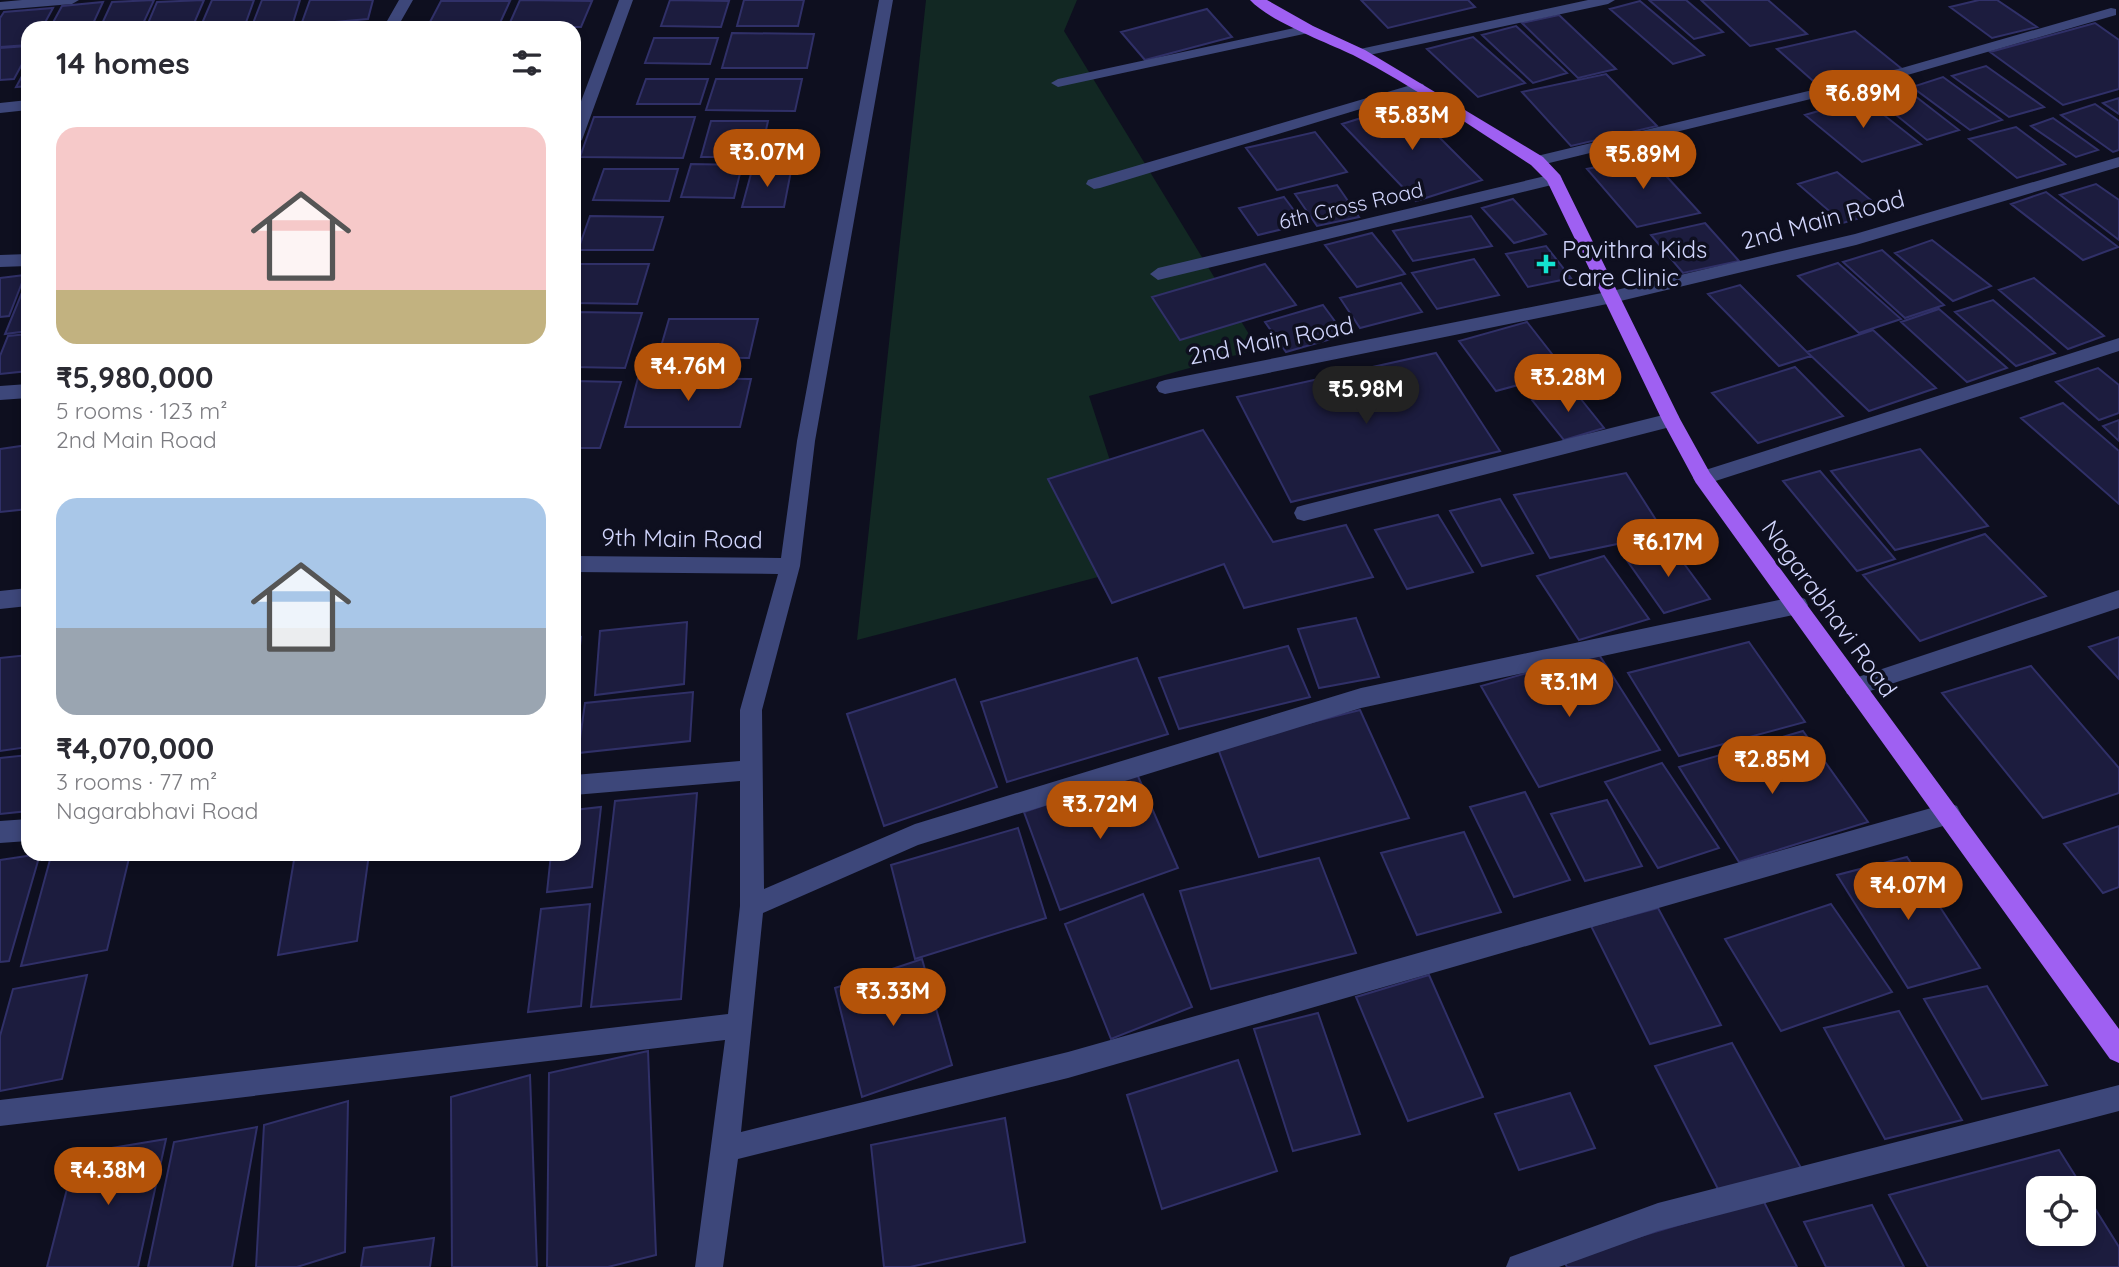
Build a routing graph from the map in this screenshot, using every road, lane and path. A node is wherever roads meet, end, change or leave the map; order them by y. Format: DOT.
graph roads {
  1 [pos="72,0"];
  2 [pos="406,0"];
  3 [pos="626,0"];
  4 [pos="886,0"];
  5 [pos="1257,0"];
  6 [pos="1608,0"];
  7 [pos="2094,0"];
  8 [pos="0,6"];
  9 [pos="2115,15"];
  10 [pos="394,21"];
  11 [pos="1308,29"];
  12 [pos="1360,53"];
  13 [pos="1058,83"];
  14 [pos="1418,87"];
  15 [pos="21,106"];
  16 [pos="0,108"];
  17 [pos="581,121"];
  18 [pos="1537,161"];
  19 [pos="2119,162"];
  20 [pos="1554,179"];
  21 [pos="1094,184"];
  22 [pos="21,260"];
  23 [pos="0,261"];
  24 [pos="1158,274"];
  25 [pos="1612,298"];
  26 [pos="2119,344"];
  27 [pos="1165,387"];
  28 [pos="21,392"];
  29 [pos="0,393"];
  30 [pos="1671,420"];
  31 [pos="1703,478"];
  32 [pos="1304,513"];
  33 [pos="581,564"];
  34 [pos="790,566"];
  35 [pos="21,598"];
  36 [pos="2119,599"];
  37 [pos="0,600"];
  38 [pos="1798,606"];
  39 [pos="1855,687"];
  40 [pos="751,770"];
  41 [pos="581,784"];
  42 [pos="1949,814"];
  43 [pos="21,830"];
  44 [pos="0,832"];
  45 [pos="752,906"];
  46 [pos="738,1026"];
  47 [pos="2119,1050"];
  48 [pos="2119,1098"];
  49 [pos="0,1113"];
  50 [pos="726,1149"];
  51 [pos="709,1267"];
  52 [pos="1520,1267"];
  1 -- 8 [label="street"];
  2 -- 10 [label="street"];
  3 -- 17 [label="street"];
  4 -- 34 [label="street"];
  5 -- 11 [label="main road, Nagarabhavi Road"];
  6 -- 12 [label="street"];
  7 -- 9 [label="street"];
  9 -- 18 [label="street"];
  11 -- 12 [label="main road, Nagarabhavi Road"];
  11 -- 13 [label="street"];
  12 -- 14 [label="main road, Nagarabhavi Road"];
  14 -- 18 [label="main road, Nagarabhavi Road"];
  14 -- 21 [label="street"];
  15 -- 16 [label="street"];
  18 -- 20 [label="main road, Nagarabhavi Road"];
  19 -- 25 [label="street, 2nd Main Road"];
  20 -- 24 [label="street, 6th Cross Road"];
  20 -- 25 [label="main road, Nagarabhavi Road"];
  22 -- 23 [label="street"];
  25 -- 27 [label="street, 2nd Main Road"];
  25 -- 30 [label="main road, Nagarabhavi Road"];
  26 -- 31 [label="street"];
  28 -- 29 [label="street"];
  30 -- 31 [label="main road, Nagarabhavi Road"];
  30 -- 32 [label="street"];
  31 -- 38 [label="main road, Nagarabhavi Road"];
  33 -- 34 [label="street, 9th Main Road"];
  34 -- 40 [label="street"];
  35 -- 37 [label="street"];
  36 -- 39 [label="street"];
  38 -- 39 [label="main road, Nagarabhavi Road"];
  38 -- 45 [label="street"];
  39 -- 42 [label="main road, Nagarabhavi Road"];
  40 -- 41 [label="street"];
  40 -- 45 [label="street"];
  42 -- 47 [label="main road, Nagarabhavi Road"];
  42 -- 50 [label="street"];
  43 -- 44 [label="street"];
  45 -- 46 [label="street"];
  46 -- 49 [label="street"];
  46 -- 50 [label="street"];
  48 -- 52 [label="street"];
  50 -- 51 [label="street"];
}
